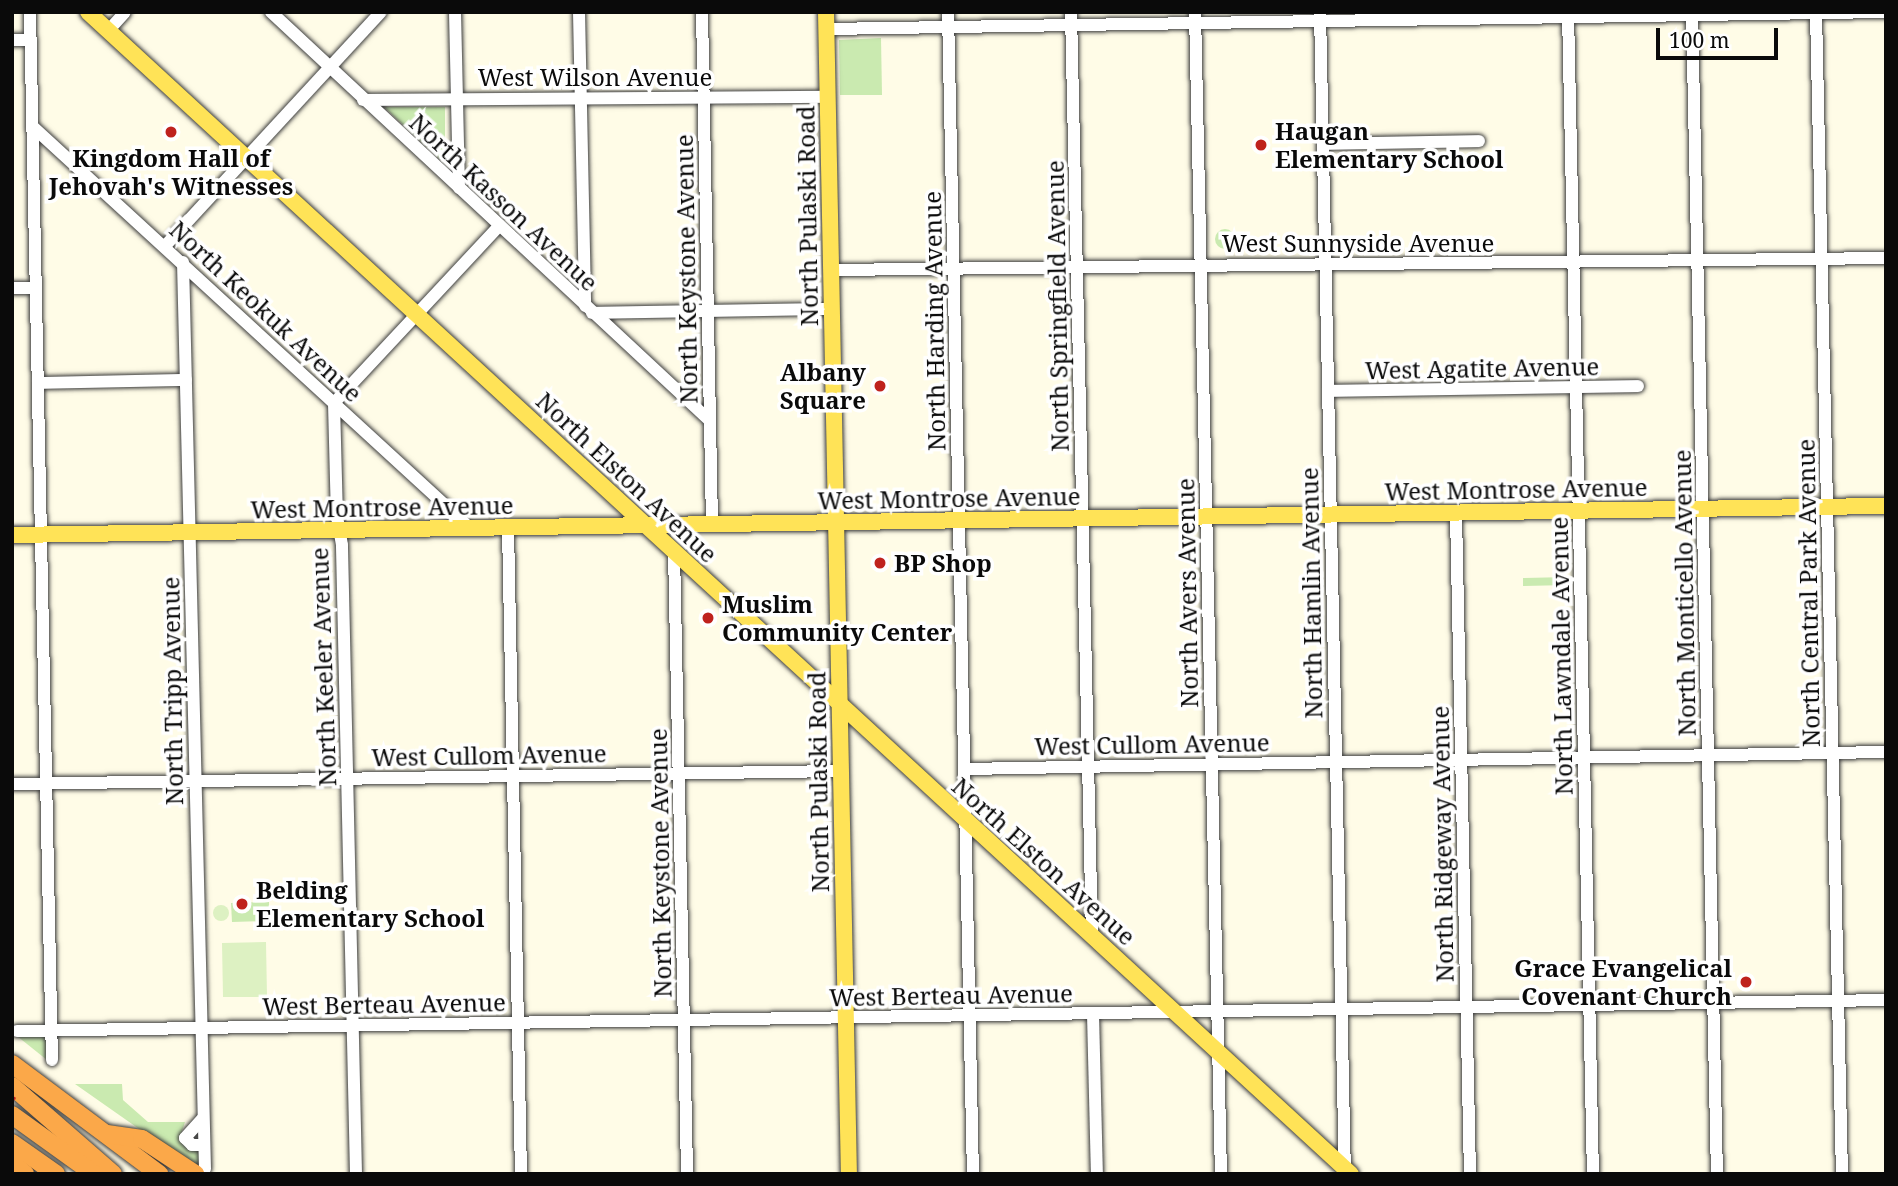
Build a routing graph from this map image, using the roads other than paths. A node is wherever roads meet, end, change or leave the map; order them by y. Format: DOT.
graph roads {
  1 [pos="30,12"];
  2 [pos="88,12"];
  3 [pos="125,12"];
  4 [pos="271,12"];
  5 [pos="381,12"];
  6 [pos="455,12"];
  7 [pos="579,12"];
  8 [pos="702,12"];
  9 [pos="948,12"];
  10 [pos="1886,12"];
  11 [pos="1816,13"];
  12 [pos="1692,14"];
  13 [pos="1568,15"];
  14 [pos="1320,17"];
  15 [pos="1196,18"];
  16 [pos="1071,19"];
  17 [pos="826,20"];
  18 [pos="948,27"];
  19 [pos="108,31"];
  20 [pos="12,40"];
  21 [pos="31,40"];
  22 [pos="330,68"];
  23 [pos="828,97"];
  24 [pos="581,98"];
  25 [pos="703,98"];
  26 [pos="457,99"];
  27 [pos="363,100"];
  28 [pos="32,126"];
  29 [pos="1479,141"];
  30 [pos="1322,144"];
  31 [pos="246,158"];
  32 [pos="458,188"];
  33 [pos="500,225"];
  34 [pos="165,246"];
  35 [pos="1886,258"];
  36 [pos="1821,260"];
  37 [pos="183,262"];
  38 [pos="1698,262"];
  39 [pos="1201,264"];
  40 [pos="1573,264"];
  41 [pos="1325,265"];
  42 [pos="1077,266"];
  43 [pos="954,268"];
  44 [pos="831,270"];
  45 [pos="12,288"];
  46 [pos="36,288"];
  47 [pos="588,309"];
  48 [pos="832,309"];
  49 [pos="708,310"];
  50 [pos="415,313"];
  51 [pos="186,380"];
  52 [pos="38,383"];
  53 [pos="1638,386"];
  54 [pos="1576,387"];
  55 [pos="1328,391"];
  56 [pos="334,403"];
  57 [pos="710,421"];
  58 [pos="1886,506"];
  59 [pos="1826,507"];
  60 [pos="1703,509"];
  61 [pos="1579,511"];
  62 [pos="1456,513"];
  63 [pos="1330,515"];
  64 [pos="1207,517"];
  65 [pos="1083,519"];
  66 [pos="960,521"];
  67 [pos="836,523"];
  68 [pos="712,524"];
  69 [pos="647,526"];
  70 [pos="508,527"];
  71 [pos="470,528"];
  72 [pos="340,530"];
  73 [pos="189,532"];
  74 [pos="12,535"];
  75 [pos="41,535"];
  76 [pos="674,551"];
  77 [pos="839,704"];
  78 [pos="1886,752"];
  79 [pos="1832,753"];
  80 [pos="1708,755"];
  81 [pos="1584,757"];
  82 [pos="1461,760"];
  83 [pos="1336,762"];
  84 [pos="1212,764"];
  85 [pos="1088,766"];
  86 [pos="965,769"];
  87 [pos="840,771"];
  88 [pos="679,774"];
  89 [pos="513,776"];
  90 [pos="348,779"];
  91 [pos="195,781"];
  92 [pos="46,783"];
  93 [pos="12,784"];
  94 [pos="966,821"];
  95 [pos="1092,935"];
  96 [pos="1886,1000"];
  97 [pos="1838,1001"];
  98 [pos="1713,1003"];
  99 [pos="1590,1005"];
  100 [pos="1466,1007"];
  101 [pos="1341,1009"];
  102 [pos="1175,1012"];
  103 [pos="1217,1012"];
  104 [pos="1093,1014"];
  105 [pos="969,1016"];
  106 [pos="845,1018"];
  107 [pos="684,1020"];
  108 [pos="518,1023"];
  109 [pos="352,1026"];
  110 [pos="201,1028"];
  111 [pos="51,1030"];
  112 [pos="17,1031"];
  113 [pos="1219,1052"];
  114 [pos="52,1060"];
  115 [pos="12,1064"];
  116 [pos="12,1086"];
  117 [pos="12,1115"];
  118 [pos="106,1133"];
  119 [pos="12,1143"];
  120 [pos="12,1163"];
  121 [pos="200,1171"];
  122 [pos="1347,1172"];
  123 [pos="25,1174"];
  124 [pos="56,1174"];
  125 [pos="94,1174"];
  126 [pos="113,1174"];
  127 [pos="159,1174"];
  128 [pos="356,1174"];
  129 [pos="522,1174"];
  130 [pos="687,1174"];
  131 [pos="849,1174"];
  132 [pos="973,1174"];
  133 [pos="1097,1174"];
  134 [pos="1221,1174"];
  135 [pos="1470,1174"];
  136 [pos="1593,1174"];
  137 [pos="1717,1174"];
  138 [pos="1842,1174"];
  1 -- 21 [label="street"];
  2 -- 19 [label="main road, North Elston Avenue"];
  3 -- 19 [label="street"];
  4 -- 22 [label="street, North Kasson Avenue"];
  5 -- 22 [label="street"];
  6 -- 26 [label="street"];
  7 -- 24 [label="street"];
  8 -- 25 [label="street, North Keystone Avenue"];
  9 -- 18 [label="street, North Harding Avenue"];
  10 -- 11 [label="street"];
  11 -- 12 [label="street"];
  11 -- 36 [label="street, North Central Park Avenue"];
  12 -- 13 [label="street"];
  12 -- 38 [label="street, North Monticello Avenue"];
  13 -- 14 [label="street"];
  13 -- 40 [label="street, North Lawndale Avenue"];
  14 -- 15 [label="street"];
  14 -- 30 [label="street, North Hamlin Avenue"];
  15 -- 16 [label="street"];
  15 -- 39 [label="street, North Avers Avenue"];
  16 -- 18 [label="street"];
  16 -- 42 [label="street, North Springfield Avenue"];
  17 -- 18 [label="street"];
  17 -- 23 [label="main road, North Pulaski Road"];
  18 -- 43 [label="street, North Harding Avenue"];
  19 -- 31 [label="main road, North Elston Avenue"];
  20 -- 21 [label="street"];
  21 -- 28 [label="street"];
  22 -- 27 [label="street, North Kasson Avenue"];
  22 -- 31 [label="street"];
  23 -- 25 [label="street, West Wilson Avenue"];
  23 -- 44 [label="main road, North Pulaski Road"];
  24 -- 25 [label="street, West Wilson Avenue"];
  24 -- 26 [label="street, West Wilson Avenue"];
  24 -- 47 [label="street"];
  25 -- 49 [label="street, North Keystone Avenue"];
  26 -- 27 [label="street, West Wilson Avenue"];
  26 -- 32 [label="street"];
  27 -- 32 [label="street, North Kasson Avenue"];
  28 -- 34 [label="street, North Keokuk Avenue"];
  28 -- 46 [label="street"];
  29 -- 30 [label="street"];
  30 -- 41 [label="street, North Hamlin Avenue"];
  31 -- 34 [label="street"];
  31 -- 50 [label="main road, North Elston Avenue"];
  32 -- 33 [label="street, North Kasson Avenue"];
  33 -- 47 [label="street, North Kasson Avenue"];
  33 -- 50 [label="street"];
  34 -- 37 [label="street, North Keokuk Avenue"];
  35 -- 36 [label="street, West Sunnyside Avenue"];
  36 -- 38 [label="street, West Sunnyside Avenue"];
  36 -- 59 [label="street, North Central Park Avenue"];
  37 -- 51 [label="street, North Tripp Avenue"];
  37 -- 56 [label="street, North Keokuk Avenue"];
  38 -- 40 [label="street, West Sunnyside Avenue"];
  38 -- 60 [label="street, North Monticello Avenue"];
  39 -- 41 [label="street, West Sunnyside Avenue"];
  39 -- 42 [label="street, West Sunnyside Avenue"];
  39 -- 64 [label="street, North Avers Avenue"];
  40 -- 41 [label="street, West Sunnyside Avenue"];
  40 -- 54 [label="street, North Lawndale Avenue"];
  41 -- 55 [label="street, North Hamlin Avenue"];
  42 -- 43 [label="street, West Sunnyside Avenue"];
  42 -- 65 [label="street, North Springfield Avenue"];
  43 -- 44 [label="street, West Sunnyside Avenue"];
  43 -- 66 [label="street, North Harding Avenue"];
  44 -- 48 [label="main road, North Pulaski Road"];
  45 -- 46 [label="street"];
  46 -- 52 [label="street"];
  47 -- 49 [label="street"];
  47 -- 57 [label="street, North Kasson Avenue"];
  48 -- 49 [label="street"];
  48 -- 67 [label="main road, North Pulaski Road"];
  49 -- 57 [label="street, North Keystone Avenue"];
  50 -- 56 [label="street"];
  50 -- 69 [label="main road, North Elston Avenue"];
  51 -- 52 [label="street"];
  51 -- 73 [label="street, North Tripp Avenue"];
  52 -- 75 [label="street"];
  53 -- 54 [label="street, West Agatite Avenue"];
  54 -- 55 [label="street, West Agatite Avenue"];
  54 -- 61 [label="street, North Lawndale Avenue"];
  55 -- 63 [label="street, North Hamlin Avenue"];
  56 -- 71 [label="street, North Keokuk Avenue"];
  56 -- 72 [label="street, North Keeler Avenue"];
  57 -- 68 [label="street, North Keystone Avenue"];
  58 -- 59 [label="main road, West Montrose Avenue"];
  59 -- 60 [label="main road, West Montrose Avenue"];
  59 -- 79 [label="street, North Central Park Avenue"];
  60 -- 61 [label="main road, West Montrose Avenue"];
  60 -- 80 [label="street, North Monticello Avenue"];
  61 -- 62 [label="main road, West Montrose Avenue"];
  61 -- 81 [label="street, North Lawndale Avenue"];
  62 -- 63 [label="main road, West Montrose Avenue"];
  62 -- 82 [label="street, North Ridgeway Avenue"];
  63 -- 64 [label="main road, West Montrose Avenue"];
  63 -- 83 [label="street, North Hamlin Avenue"];
  64 -- 65 [label="main road, West Montrose Avenue"];
  64 -- 84 [label="street, North Avers Avenue"];
  65 -- 66 [label="main road, West Montrose Avenue"];
  65 -- 85 [label="street, North Springfield Avenue"];
  66 -- 67 [label="main road, West Montrose Avenue"];
  66 -- 86 [label="street, North Harding Avenue"];
  67 -- 68 [label="main road, West Montrose Avenue"];
  67 -- 77 [label="main road, North Pulaski Road"];
  68 -- 69 [label="main road, West Montrose Avenue"];
  69 -- 70 [label="main road, West Montrose Avenue"];
  69 -- 76 [label="main road, North Elston Avenue"];
  70 -- 71 [label="main road, West Montrose Avenue"];
  70 -- 89 [label="street"];
  71 -- 72 [label="main road, West Montrose Avenue"];
  72 -- 73 [label="main road, West Montrose Avenue"];
  72 -- 90 [label="street, North Keeler Avenue"];
  73 -- 75 [label="main road, West Montrose Avenue"];
  73 -- 91 [label="street, North Tripp Avenue"];
  74 -- 75 [label="main road, West Montrose Avenue"];
  75 -- 92 [label="street"];
  76 -- 77 [label="main road, North Elston Avenue"];
  76 -- 88 [label="street, North Keystone Avenue"];
  77 -- 87 [label="main road, North Pulaski Road"];
  77 -- 94 [label="main road, North Elston Avenue"];
  78 -- 79 [label="street, West Cullom Avenue"];
  79 -- 80 [label="street, West Cullom Avenue"];
  79 -- 97 [label="street, North Central Park Avenue"];
  80 -- 81 [label="street, West Cullom Avenue"];
  80 -- 98 [label="street, North Monticello Avenue"];
  81 -- 82 [label="street, West Cullom Avenue"];
  81 -- 99 [label="street, North Lawndale Avenue"];
  82 -- 83 [label="street, West Cullom Avenue"];
  82 -- 100 [label="street, North Ridgeway Avenue"];
  83 -- 84 [label="street, West Cullom Avenue"];
  83 -- 101 [label="street, North Hamlin Avenue"];
  84 -- 85 [label="street, West Cullom Avenue"];
  84 -- 103 [label="street, North Avers Avenue"];
  85 -- 86 [label="street, West Cullom Avenue"];
  85 -- 95 [label="street, North Springfield Avenue"];
  86 -- 94 [label="street, North Harding Avenue"];
  87 -- 88 [label="street, West Cullom Avenue"];
  87 -- 106 [label="main road, North Pulaski Road"];
  88 -- 89 [label="street, West Cullom Avenue"];
  88 -- 107 [label="street, North Keystone Avenue"];
  89 -- 90 [label="street, West Cullom Avenue"];
  89 -- 108 [label="street"];
  90 -- 91 [label="street, West Cullom Avenue"];
  90 -- 109 [label="street, North Keeler Avenue"];
  91 -- 92 [label="street, West Cullom Avenue"];
  91 -- 110 [label="street, North Tripp Avenue"];
  92 -- 93 [label="street, West Cullom Avenue"];
  92 -- 111 [label="street"];
  94 -- 95 [label="main road, North Elston Avenue"];
  94 -- 105 [label="street, North Harding Avenue"];
  95 -- 102 [label="main road, North Elston Avenue"];
  96 -- 97 [label="street, West Berteau Avenue"];
  97 -- 98 [label="street, West Berteau Avenue"];
  97 -- 138 [label="street, North Central Park Avenue"];
  98 -- 99 [label="street, West Berteau Avenue"];
  98 -- 137 [label="street, North Monticello Avenue"];
  99 -- 100 [label="street, West Berteau Avenue"];
  99 -- 136 [label="street, North Lawndale Avenue"];
  100 -- 101 [label="street, West Berteau Avenue"];
  100 -- 135 [label="street, North Ridgeway Avenue"];
  101 -- 103 [label="street, West Berteau Avenue"];
  101 -- 122 [label="street, North Hamlin Avenue"];
  102 -- 103 [label="street, West Berteau Avenue"];
  102 -- 104 [label="street, West Berteau Avenue"];
  102 -- 113 [label="main road, North Elston Avenue"];
  103 -- 113 [label="street, North Avers Avenue"];
  104 -- 105 [label="street, West Berteau Avenue"];
  104 -- 133 [label="street"];
  105 -- 106 [label="street, West Berteau Avenue"];
  105 -- 132 [label="street, North Harding Avenue"];
  106 -- 107 [label="street, West Berteau Avenue"];
  106 -- 131 [label="main road, North Pulaski Road"];
  107 -- 108 [label="street, West Berteau Avenue"];
  107 -- 130 [label="street, North Keystone Avenue"];
  108 -- 109 [label="street, West Berteau Avenue"];
  108 -- 129 [label="street"];
  109 -- 110 [label="street, West Berteau Avenue"];
  109 -- 128 [label="street, North Keeler Avenue"];
  110 -- 111 [label="street, West Berteau Avenue"];
  110 -- 121 [label="street, North Tripp Avenue"];
  111 -- 112 [label="street, West Berteau Avenue"];
  111 -- 114 [label="street"];
  113 -- 122 [label="main road, North Elston Avenue"];
  113 -- 134 [label="street, North Avers Avenue"];
  115 -- 118 [label="highway"];
  116 -- 126 [label="highway"];
  117 -- 125 [label="highway"];
  118 -- 121 [label="highway"];
  118 -- 127 [label="highway"];
  119 -- 124 [label="highway"];
  120 -- 123 [label="highway"];
}
